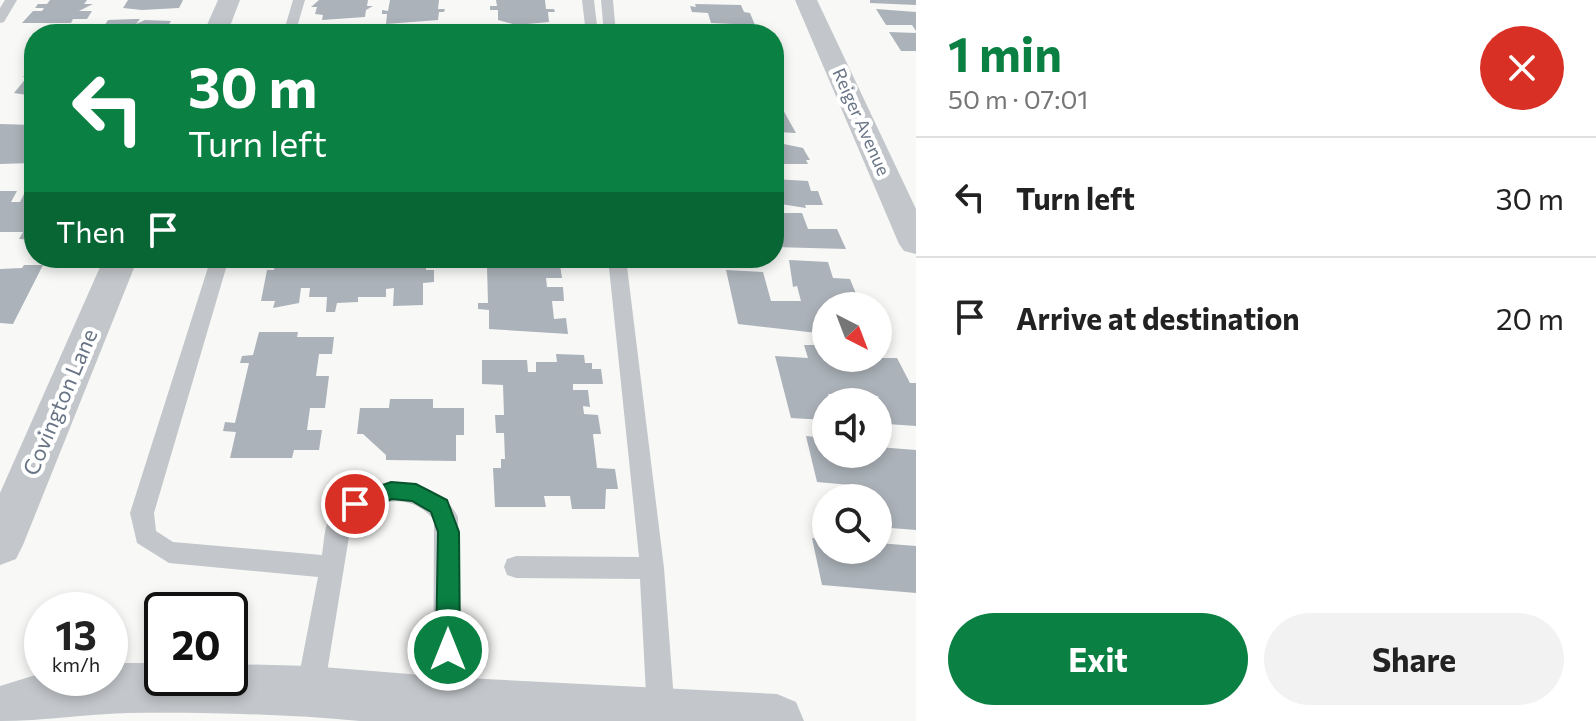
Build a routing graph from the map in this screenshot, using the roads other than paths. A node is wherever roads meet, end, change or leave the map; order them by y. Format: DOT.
graph roads {
  1 [pos="11,0"];
  2 [pos="229,0"];
  3 [pos="299,0"];
  4 [pos="588,0"];
  5 [pos="607,0"];
  6 [pos="806,0"];
  7 [pos="0,19"];
  8 [pos="219,24"];
  9 [pos="292,24"];
  10 [pos="591,24"];
  11 [pos="609,24"];
  12 [pos="916,244"];
  13 [pos="117,268"];
  14 [pos="217,268"];
  15 [pos="618,268"];
  16 [pos="1,542"];
  17 [pos="329,567"];
  18 [pos="516,567"];
  19 [pos="652,568"];
  20 [pos="310,691"];
  21 [pos="447,703"];
  22 [pos="0,712"];
  23 [pos="661,714"];
  24 [pos="777,721"];
  1 -- 7 [label="lane"];
  2 -- 8 [label="street"];
  3 -- 9 [label="lane"];
  4 -- 10 [label="lane"];
  5 -- 11 [label="lane"];
  6 -- 12 [label="street, Reiger Avenue"];
  13 -- 16 [label="street, Covington Lane"];
  14 -- 17 [label="lane"];
  15 -- 19 [label="lane"];
  17 -- 20 [label="lane"];
  17 -- 21 [label="lane"];
  18 -- 19 [label="lane"];
  19 -- 23 [label="lane"];
  20 -- 21 [label="street"];
  20 -- 22 [label="street"];
  21 -- 23 [label="street"];
  23 -- 24 [label="street"];
}
